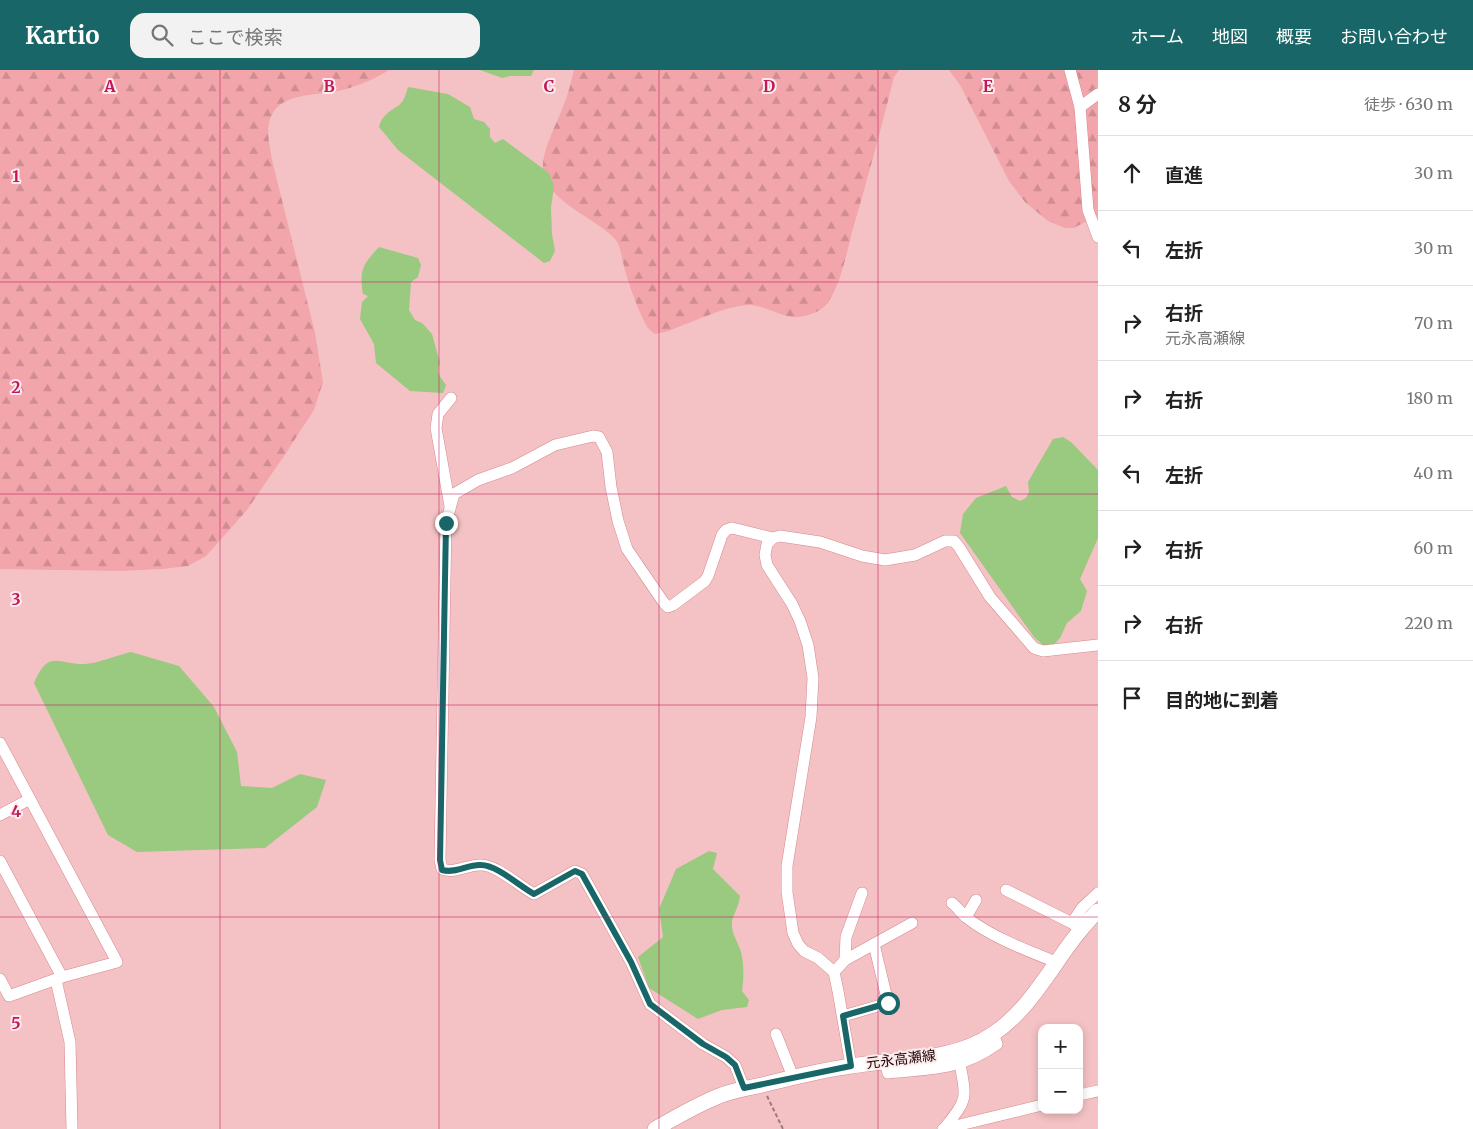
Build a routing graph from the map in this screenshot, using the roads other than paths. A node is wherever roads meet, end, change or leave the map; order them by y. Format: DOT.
graph roads {
  1 [pos="1070,70"];
  2 [pos="1098,94"];
  3 [pos="1080,107"];
  4 [pos="1098,238"];
  5 [pos="451,398"];
  6 [pos="450,507"];
  7 [pos="773,538"];
  8 [pos="1098,645"];
  9 [pos="0,743"];
  10 [pos="30,799"];
  11 [pos="0,815"];
  12 [pos="0,861"];
  13 [pos="1006,890"];
  14 [pos="862,893"];
  15 [pos="1098,893"];
  16 [pos="976,900"];
  17 [pos="952,903"];
  18 [pos="1098,911"];
  19 [pos="966,917"];
  20 [pos="912,923"];
  21 [pos="1076,926"];
  22 [pos="874,944"];
  23 [pos="845,960"];
  24 [pos="1056,962"];
  25 [pos="834,972"];
  26 [pos="59,978"];
  27 [pos="0,980"];
  28 [pos="843,1016"];
  29 [pos="776,1034"];
  30 [pos="993,1034"];
  31 [pos="885,1062"];
  32 [pos="960,1064"];
  33 [pos="851,1066"];
  34 [pos="792,1077"];
  35 [pos="744,1088"];
  36 [pos="1098,1091"];
  37 [pos="1083,1094"];
  38 [pos="1038,1106"];
  39 [pos="72,1129"];
  40 [pos="655,1129"];
  41 [pos="943,1129"];
  1 -- 3 [label="street"];
  2 -- 3 [label="street"];
  3 -- 4 [label="street"];
  5 -- 6 [label="street"];
  6 -- 7 [label="street"];
  6 -- 35 [label="street"];
  7 -- 8 [label="street"];
  7 -- 25 [label="street"];
  9 -- 10 [label="street"];
  10 -- 11 [label="street"];
  10 -- 26 [label="street"];
  12 -- 26 [label="street"];
  13 -- 21 [label="street"];
  14 -- 23 [label="street"];
  15 -- 21 [label="street"];
  16 -- 19 [label="street"];
  17 -- 19 [label="street"];
  18 -- 21 [label="main road, 元永高瀬線"];
  19 -- 24 [label="street"];
  20 -- 22 [label="street"];
  21 -- 24 [label="main road, 元永高瀬線"];
  22 -- 23 [label="street"];
  22 -- 28 [label="street"];
  23 -- 25 [label="street"];
  24 -- 30 [label="main road, 元永高瀬線"];
  25 -- 28 [label="street"];
  26 -- 27 [label="street"];
  26 -- 39 [label="street"];
  28 -- 33 [label="street"];
  29 -- 34 [label="street"];
  30 -- 31 [label="main road, 元永高瀬線"];
  30 -- 32 [label="street"];
  31 -- 32 [label="street"];
  31 -- 33 [label="main road, 元永高瀬線"];
  32 -- 41 [label="street"];
  33 -- 34 [label="main road, 元永高瀬線"];
  34 -- 35 [label="main road, 元永高瀬線"];
  35 -- 40 [label="main road, 元永高瀬線"];
  36 -- 37 [label="street"];
  38 -- 41 [label="street"];
}
